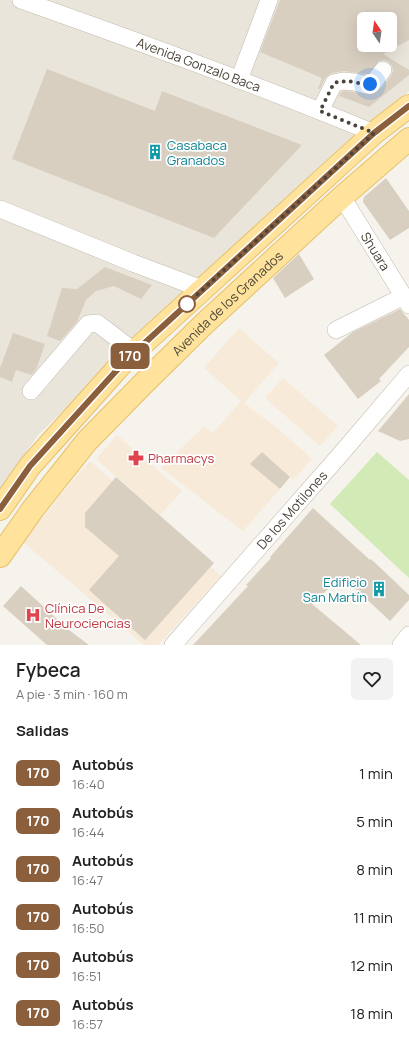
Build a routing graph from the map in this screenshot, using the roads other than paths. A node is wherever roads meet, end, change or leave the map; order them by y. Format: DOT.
graph roads {
  1 [pos="21,0"];
  2 [pos="269,0"];
  3 [pos="383,70"];
  4 [pos="239,80"];
  5 [pos="409,106"];
  6 [pos="320,111"];
  7 [pos="374,133"];
  8 [pos="409,139"];
  9 [pos="342,197"];
  10 [pos="0,209"];
  11 [pos="202,290"];
  12 [pos="406,301"];
  13 [pos="336,330"];
  14 [pos="135,352"];
  15 [pos="409,374"];
  16 [pos="31,391"];
  17 [pos="0,509"];
  18 [pos="0,556"];
  19 [pos="409,635"];
  20 [pos="173,645"];
  21 [pos="401,645"];
  1 -- 4 [label="street, Avenida Gonzalo Baca"];
  2 -- 4 [label="street"];
  3 -- 6 [label="street"];
  4 -- 6 [label="street, Avenida Gonzalo Baca"];
  5 -- 7 [label="main road, Avenida de los Granados"];
  6 -- 7 [label="street, Avenida Gonzalo Baca"];
  7 -- 11 [label="main road, Avenida de los Granados"];
  8 -- 9 [label="main road, Avenida de los Granados"];
  9 -- 12 [label="street, Shuara"];
  9 -- 18 [label="main road, Avenida de los Granados"];
  10 -- 11 [label="street"];
  11 -- 14 [label="main road, Avenida de los Granados"];
  12 -- 13 [label="street"];
  14 -- 16 [label="street"];
  14 -- 17 [label="main road, Avenida de los Granados"];
  15 -- 20 [label="street, De los Motilones"];
  19 -- 21 [label="street"];
}
